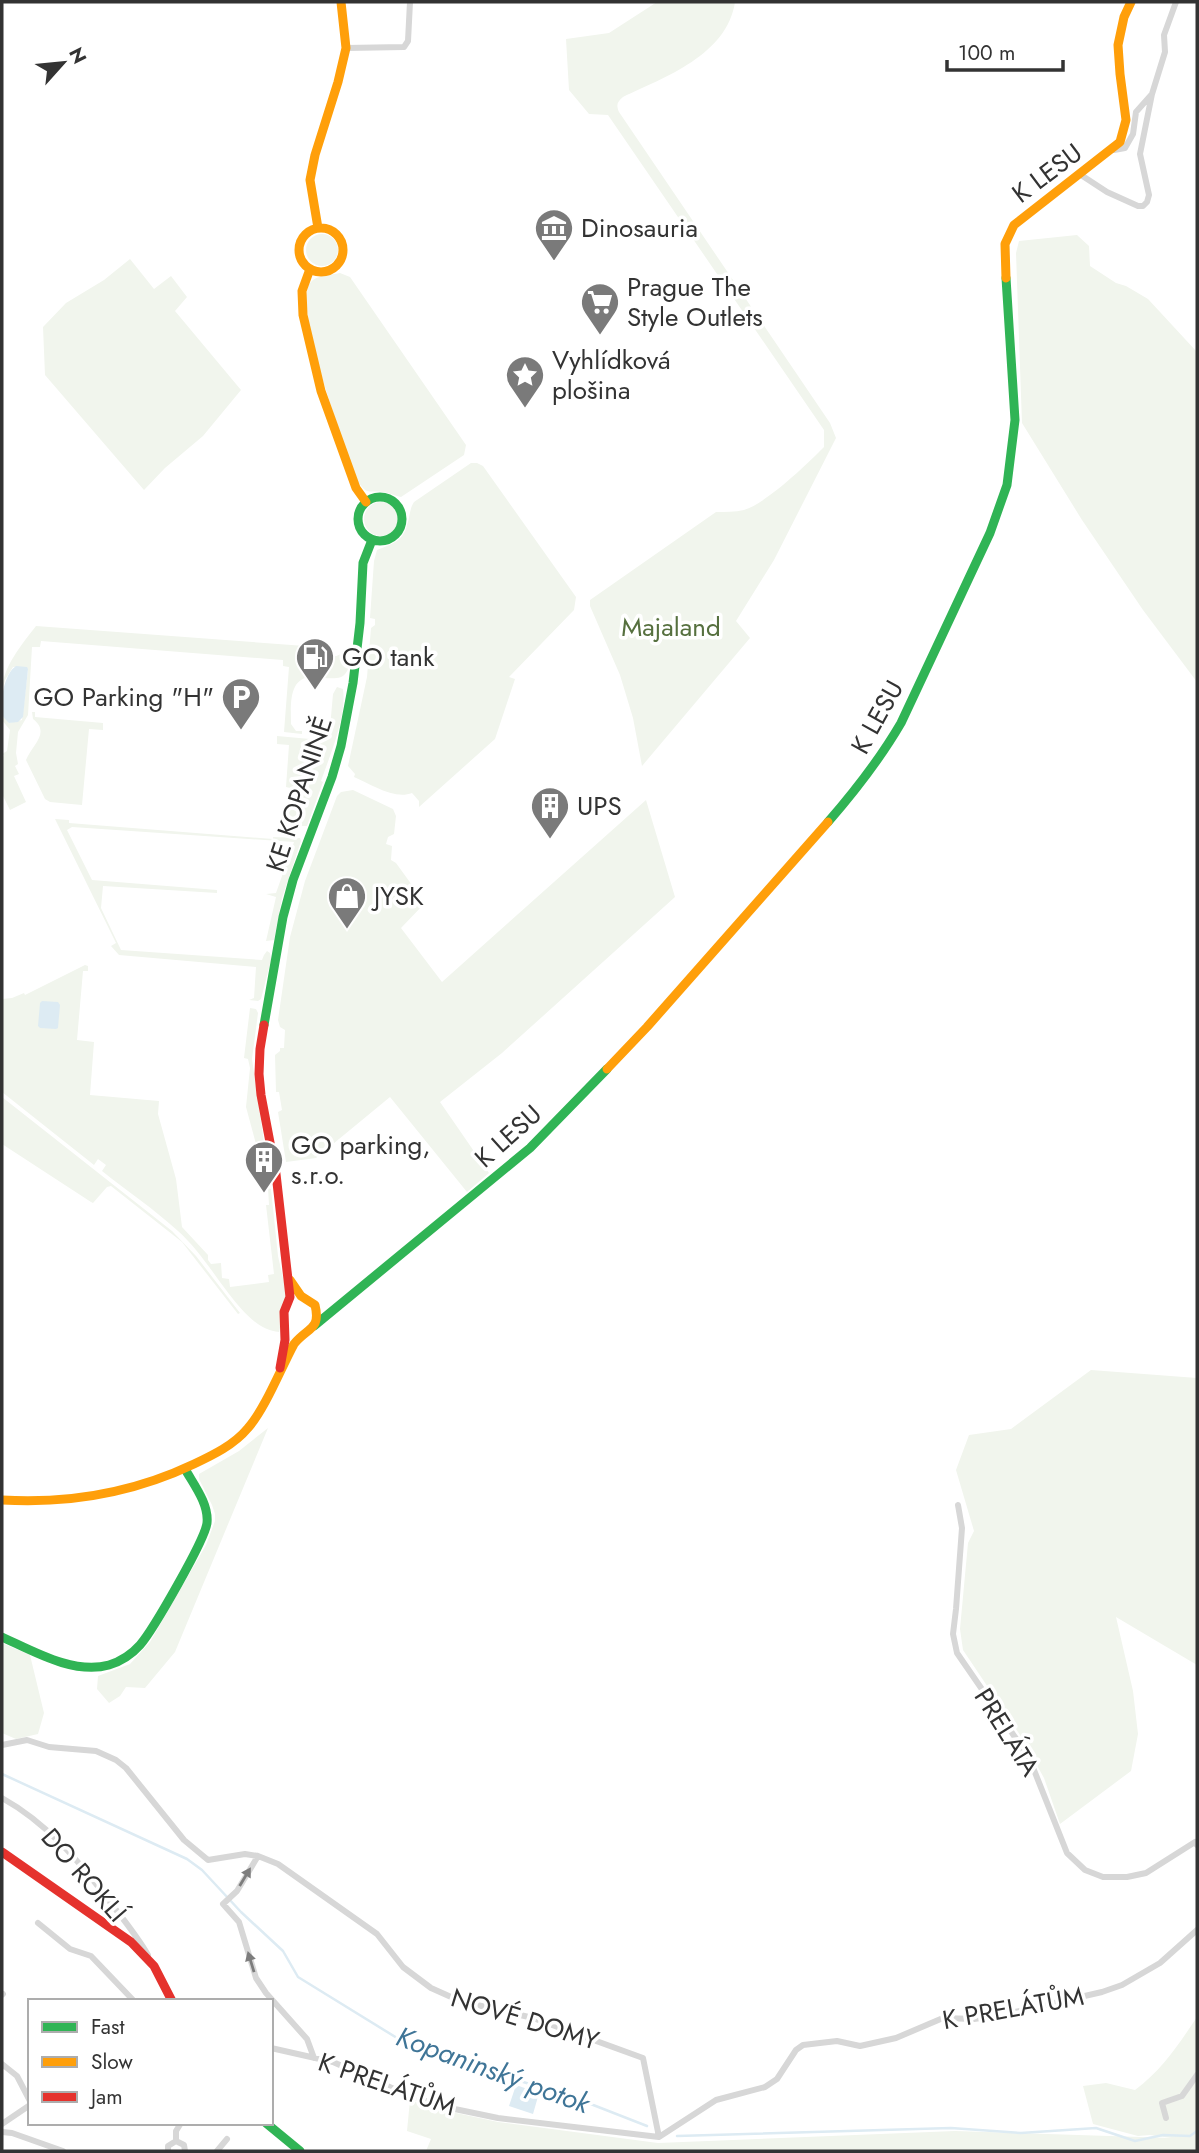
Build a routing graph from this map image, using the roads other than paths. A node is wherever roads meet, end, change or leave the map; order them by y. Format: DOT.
graph roads {
  1 [pos="341,2"];
  2 [pos="410,2"];
  3 [pos="1131,2"];
  4 [pos="1176,2"];
  5 [pos="346,48"];
  6 [pos="1152,94"];
  7 [pos="1112,150"];
  8 [pos="1080,175"];
  9 [pos="318,228"];
  10 [pos="310,269"];
  11 [pos="366,502"];
  12 [pos="372,540"];
  13 [pos="288,1275"];
  14 [pos="304,1298"];
  15 [pos="288,1303"];
  16 [pos="316,1305"];
  17 [pos="336,1307"];
  18 [pos="284,1317"];
  19 [pos="311,1329"];
  20 [pos="280,1368"];
  21 [pos="185,1469"];
  22 [pos="2,1500"];
  23 [pos="958,1505"];
  24 [pos="2,1637"];
  25 [pos="2,1745"];
  26 [pos="2,1798"];
  27 [pos="1197,1845"];
  28 [pos="2,1852"];
  29 [pos="258,1856"];
  30 [pos="38,1923"];
  31 [pos="1197,1930"];
  32 [pos="154,1966"];
  33 [pos="132,1999"];
  34 [pos="171,1999"];
  35 [pos="271,1999"];
  36 [pos="273,2001"];
  37 [pos="273,2048"];
  38 [pos="314,2058"];
  39 [pos="2,2064"];
  40 [pos="1197,2075"];
  41 [pos="28,2099"];
  42 [pos="28,2104"];
  43 [pos="1166,2118"];
  44 [pos="2,2124"];
  45 [pos="180,2125"];
  46 [pos="268,2125"];
  47 [pos="2,2132"];
  48 [pos="659,2137"];
  49 [pos="227,2139"];
  50 [pos="176,2141"];
  51 [pos="48,2149"];
  52 [pos="63,2151"];
  53 [pos="168,2151"];
  54 [pos="185,2151"];
  55 [pos="218,2151"];
  56 [pos="300,2151"];
  1 -- 5 [label="street"];
  2 -- 5 [label="street"];
  3 -- 7 [label="street, K LESU"];
  4 -- 6 [label="street"];
  5 -- 9 [label="street"];
  6 -- 7 [label="street"];
  6 -- 8 [label="street"];
  7 -- 8 [label="street, K LESU"];
  8 -- 17 [label="street, K LESU"];
  9 -- 10 [label="street"];
  9 -- 10 [label="street"];
  10 -- 11 [label="street"];
  11 -- 12 [label="street"];
  11 -- 12 [label="street"];
  12 -- 13 [label="street, KE KOPANINĚ"];
  13 -- 14 [label="street"];
  13 -- 15 [label="street, KE KOPANINĚ"];
  14 -- 15 [label="street"];
  14 -- 16 [label="street"];
  15 -- 18 [label="street"];
  16 -- 17 [label="street"];
  16 -- 19 [label="street"];
  17 -- 19 [label="street"];
  18 -- 19 [label="street"];
  18 -- 20 [label="street"];
  19 -- 20 [label="street"];
  20 -- 21 [label="street"];
  21 -- 22 [label="street"];
  21 -- 24 [label="street"];
  23 -- 27 [label="street, PRELÁTA"];
  25 -- 29 [label="street, NOVÉ DOMY"];
  26 -- 32 [label="street, DO ROKLÍ"];
  28 -- 32 [label="street"];
  35 -- 29 [label="street, one-way"];
  29 -- 48 [label="street, NOVÉ DOMY"];
  30 -- 33 [label="street"];
  31 -- 48 [label="street, K PRELÁTŮM"];
  32 -- 34 [label="street"];
  38 -- 36 [label="street, one-way"];
  37 -- 38 [label="street, K PRELÁTŮM"];
  38 -- 48 [label="street, K PRELÁTŮM"];
  39 -- 41 [label="street"];
  40 -- 43 [label="street"];
  42 -- 44 [label="street"];
  45 -- 50 [label="street"];
  46 -- 56 [label="street"];
  47 -- 51 [label="street"];
  49 -- 55 [label="street"];
  50 -- 53 [label="street"];
  50 -- 54 [label="street"];
  51 -- 52 [label="street"];
}
